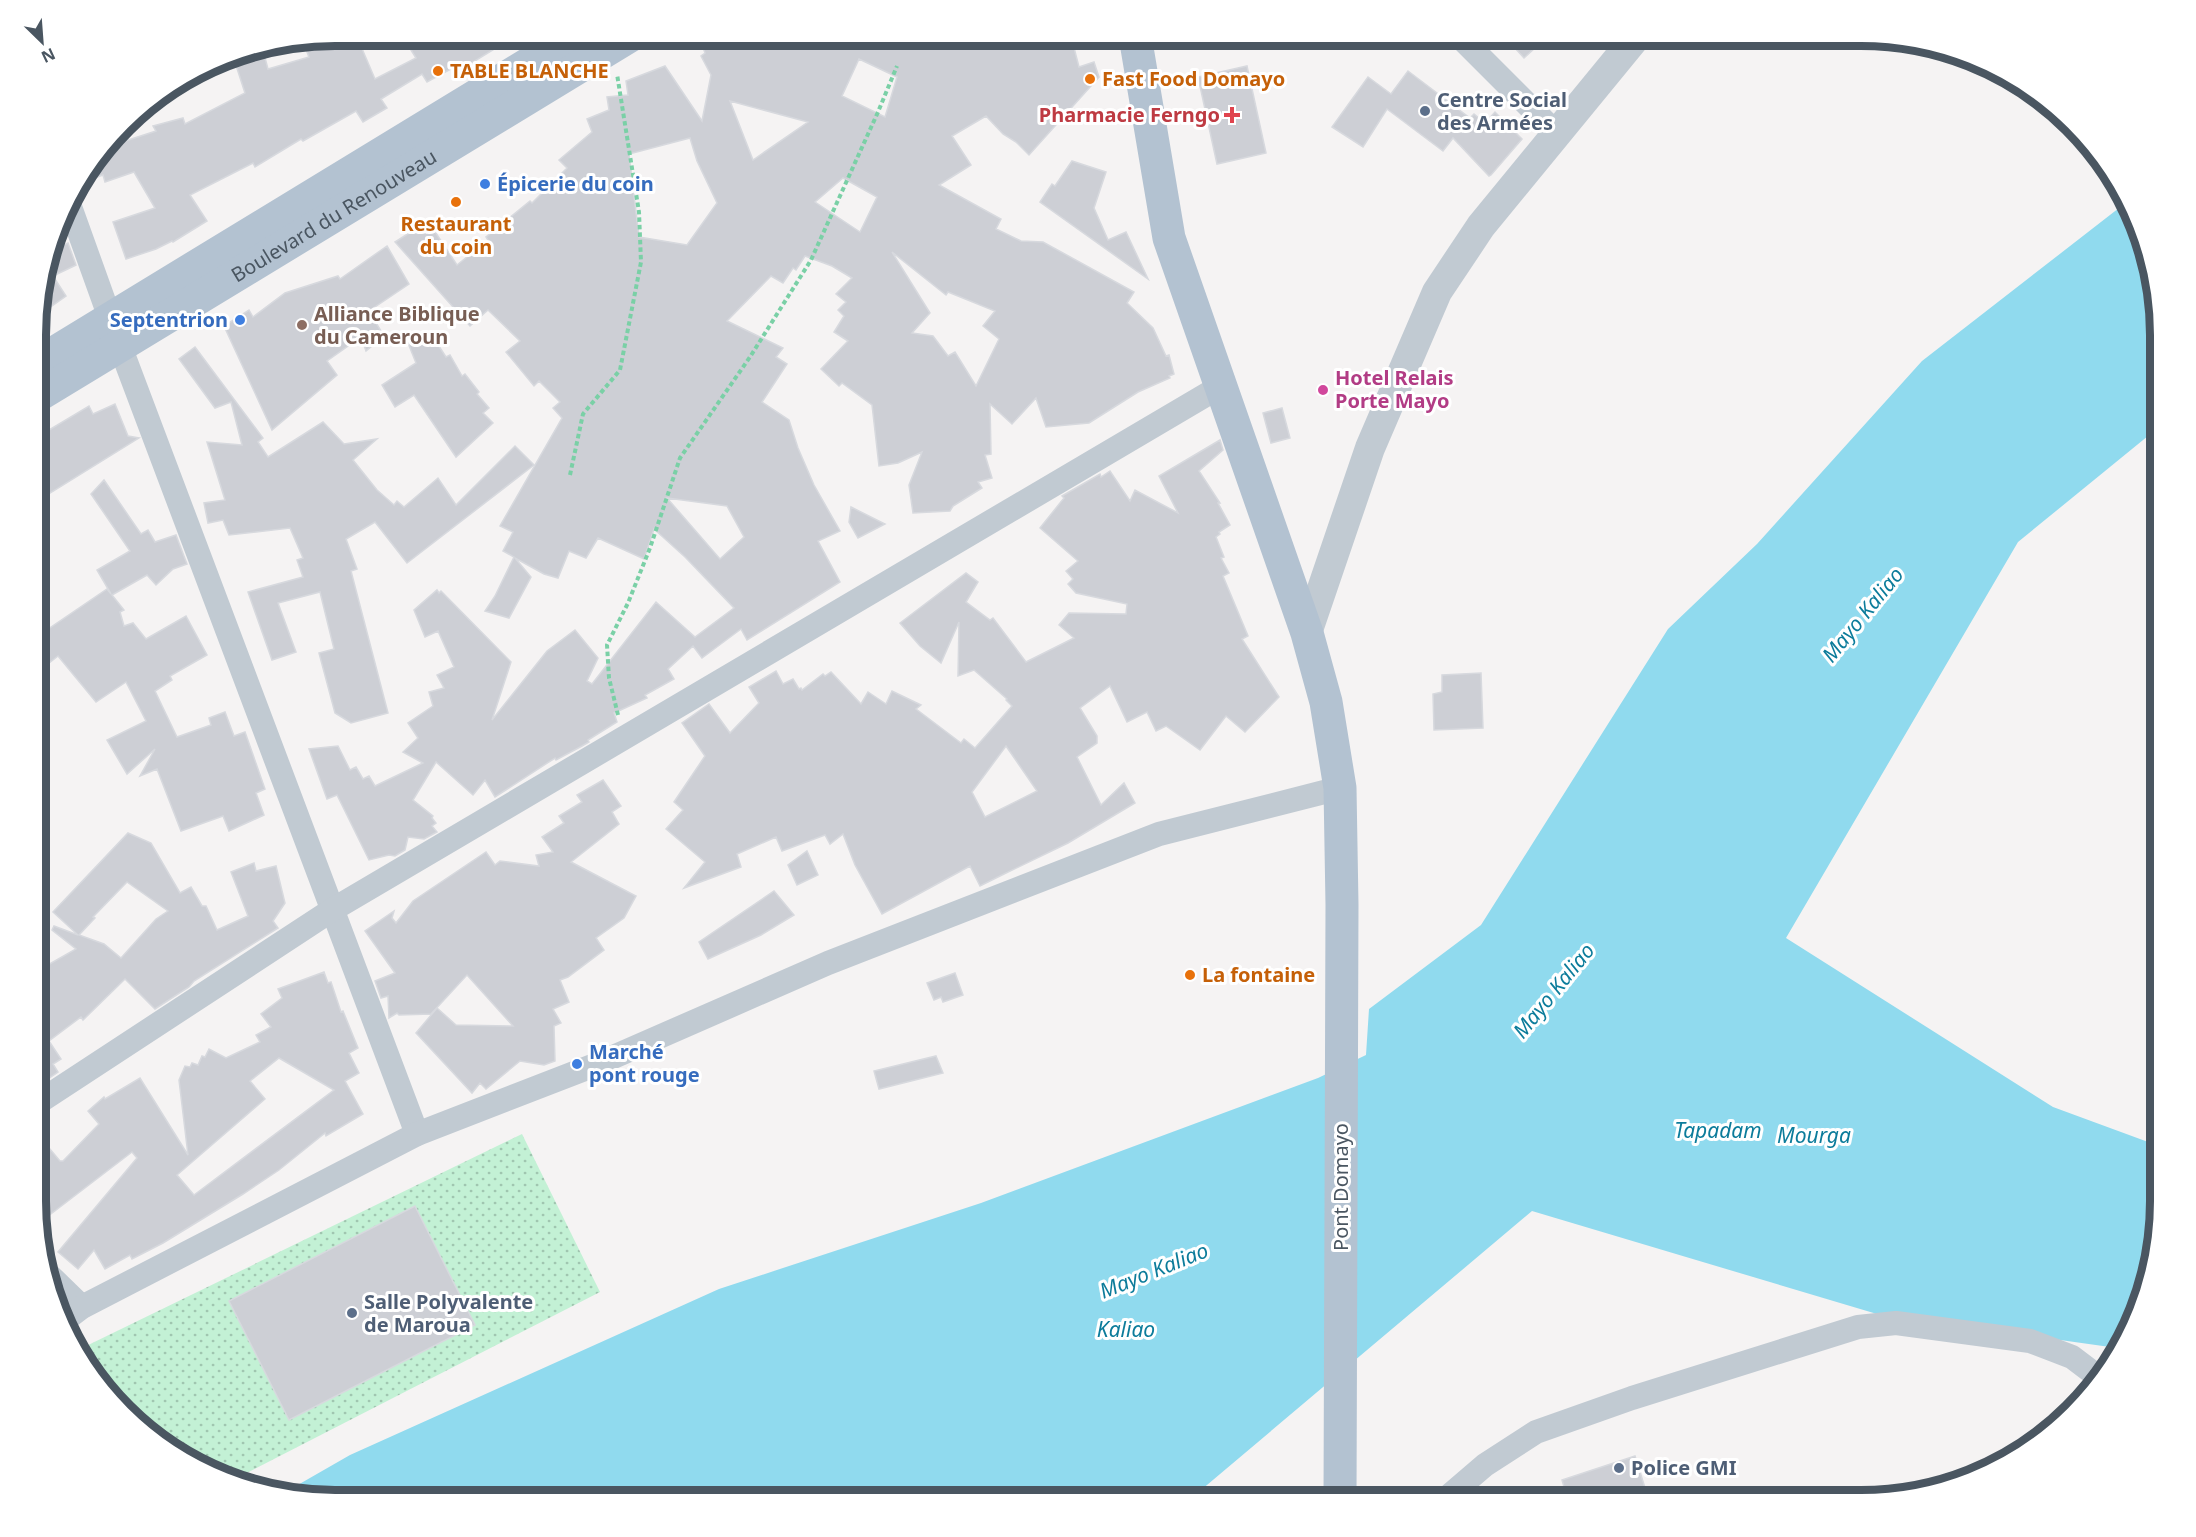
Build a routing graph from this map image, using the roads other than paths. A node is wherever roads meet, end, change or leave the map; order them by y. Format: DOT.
graph roads {
  1 [pos="559,46"];
  2 [pos="612,46"];
  3 [pos="1137,46"];
  4 [pos="1469,46"];
  5 [pos="1628,46"];
  6 [pos="1557,134"];
  7 [pos="73,215"];
  8 [pos="115,333"];
  9 [pos="46,359"];
  10 [pos="1221,386"];
  11 [pos="46,389"];
  12 [pos="1307,633"];
  13 [pos="1340,788"];
  14 [pos="332,910"];
  15 [pos="46,1097"];
  16 [pos="417,1134"];
  17 [pos="61,1293"];
  18 [pos="74,1314"];
  19 [pos="2093,1373"];
  20 [pos="1339,1485"];
  21 [pos="1456,1490"];
  1 -- 8 [label="main road, Boulevard du Renouveau"];
  2 -- 8 [label="main road, Boulevard du Renouveau"];
  3 -- 10 [label="main road, Pont Domayo"];
  4 -- 6 [label="street"];
  5 -- 6 [label="street"];
  6 -- 12 [label="street"];
  7 -- 8 [label="street"];
  8 -- 9 [label="main road, Boulevard du Renouveau"];
  8 -- 11 [label="main road, Boulevard du Renouveau"];
  8 -- 14 [label="street"];
  10 -- 12 [label="main road, Pont Domayo"];
  10 -- 14 [label="street"];
  12 -- 13 [label="main road, Pont Domayo"];
  13 -- 16 [label="street"];
  13 -- 20 [label="main road, Pont Domayo"];
  14 -- 15 [label="street"];
  14 -- 16 [label="street"];
  16 -- 18 [label="street"];
  17 -- 18 [label="street"];
  19 -- 21 [label="street"];
}
